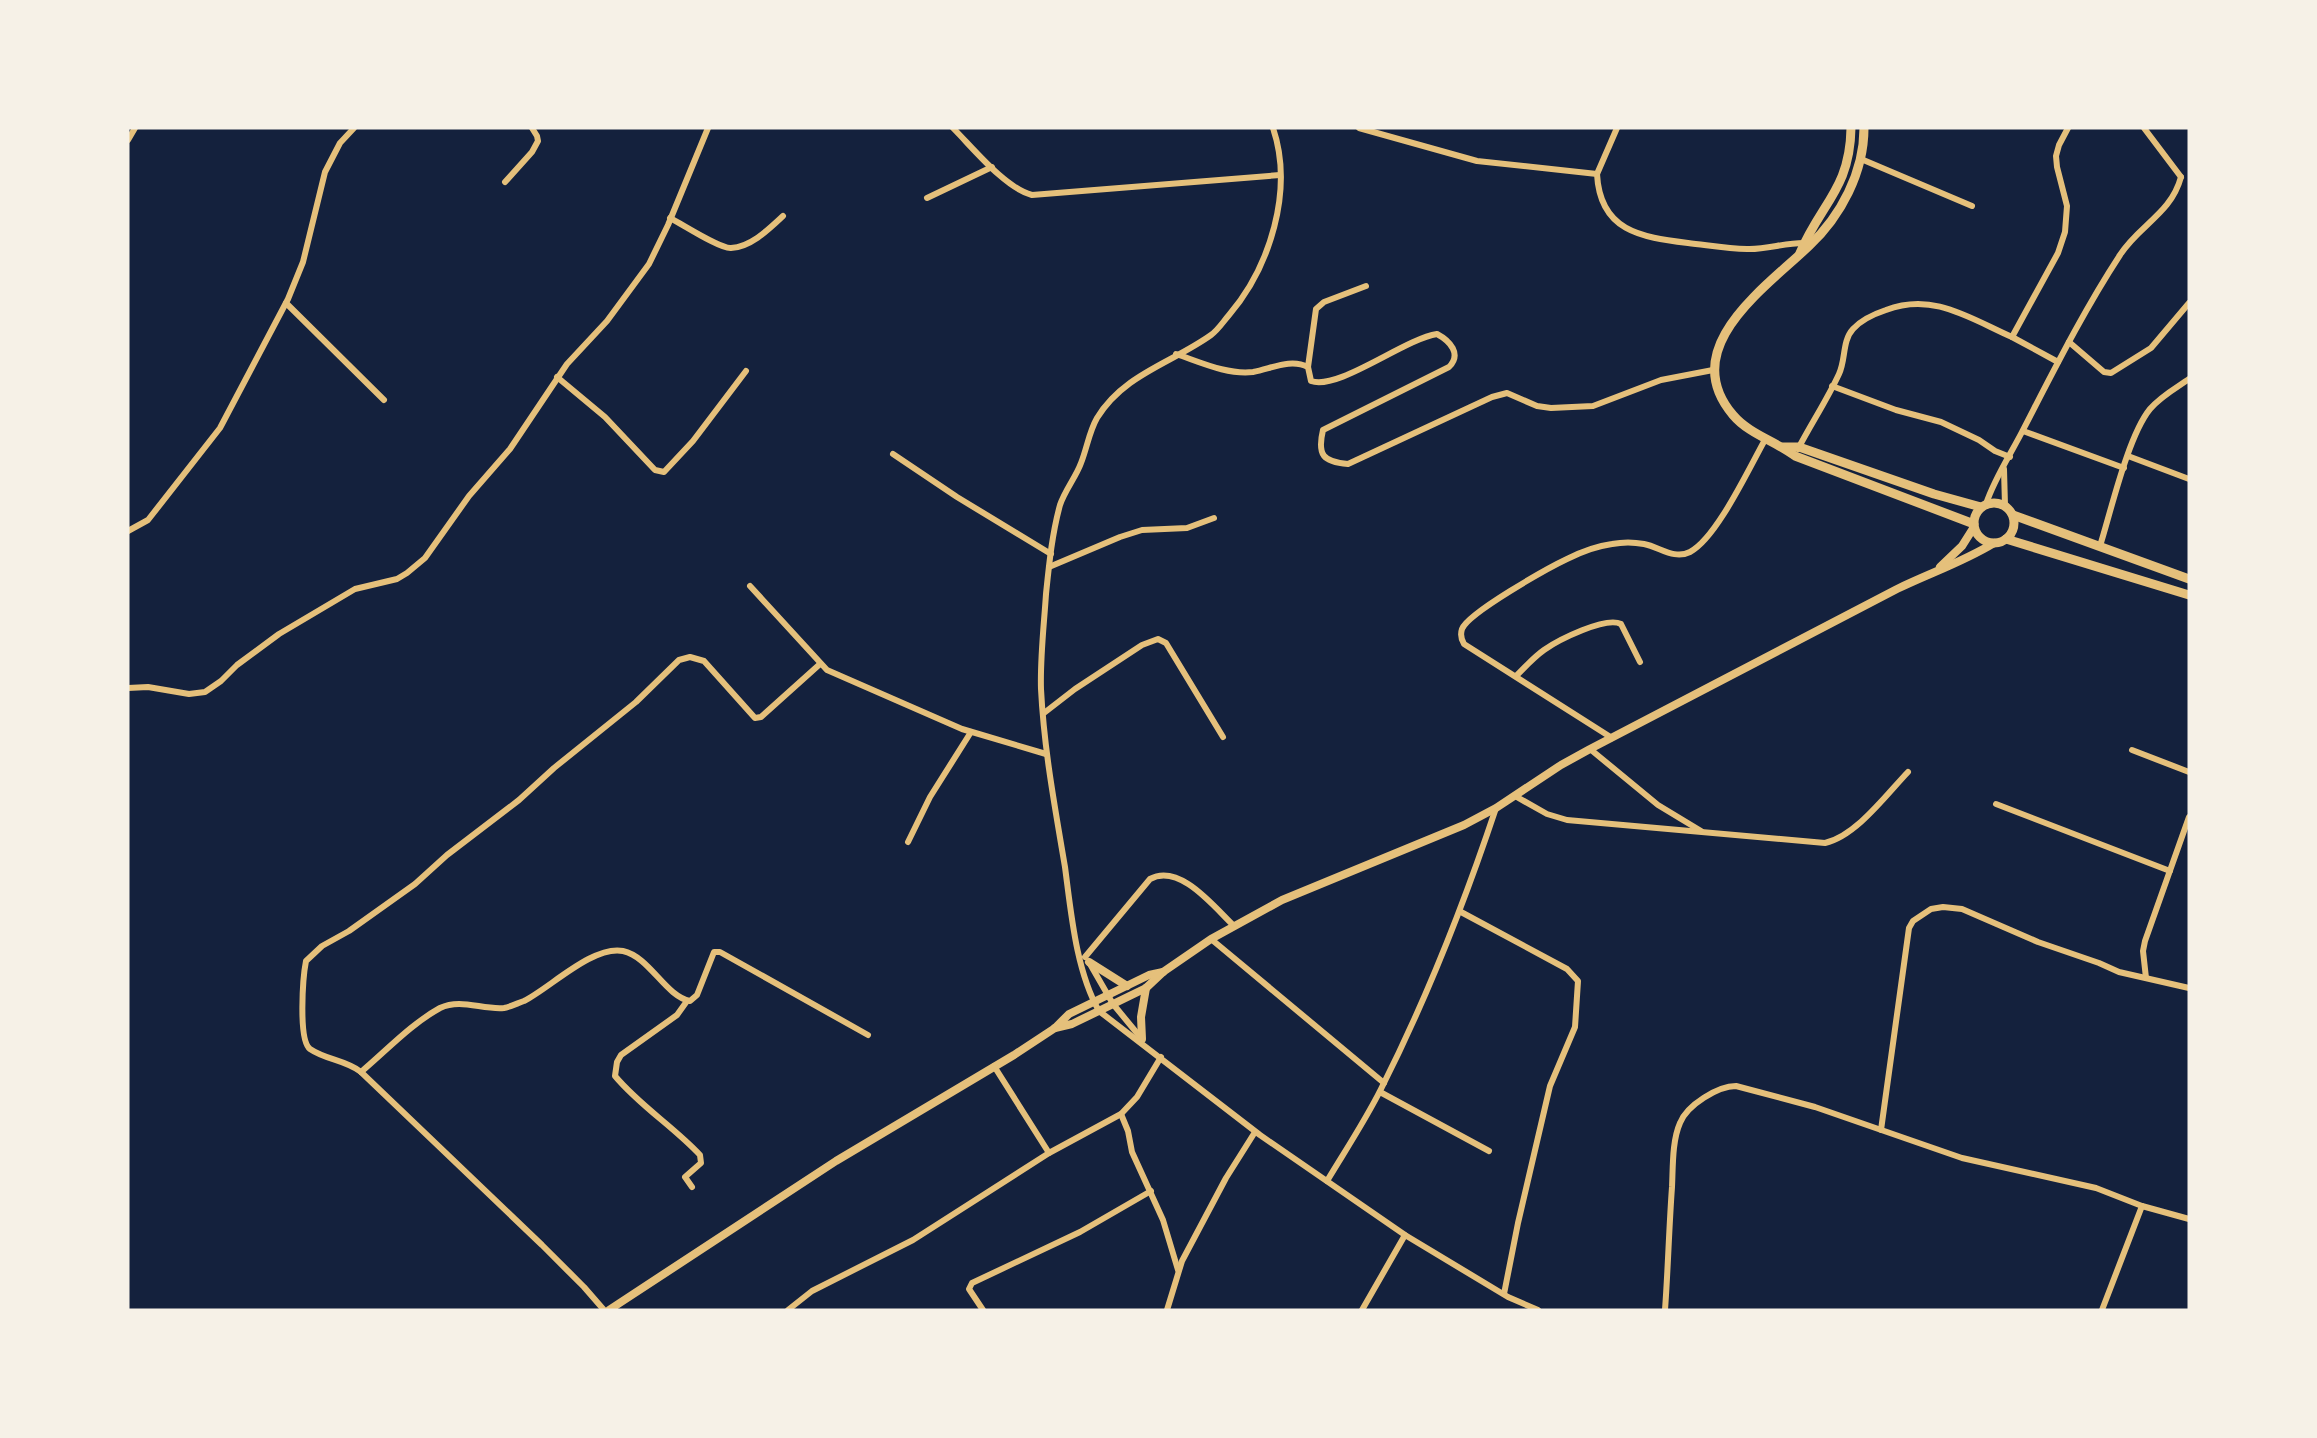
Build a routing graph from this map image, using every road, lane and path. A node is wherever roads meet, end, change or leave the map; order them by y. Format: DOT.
graph roads {
  1 [pos="135,128"];
  2 [pos="354,128"];
  3 [pos="532,128"];
  4 [pos="708,128"];
  5 [pos="953,128"];
  6 [pos="1273,128"];
  7 [pos="1359,128"];
  8 [pos="1617,128"];
  9 [pos="1851,128"];
  10 [pos="1864,128"];
  11 [pos="2068,128"];
  12 [pos="2144,128"];
  13 [pos="128,140"];
  14 [pos="1861,159"];
  15 [pos="992,167"];
  16 [pos="1597,174"];
  17 [pos="2189,174"];
  18 [pos="1280,175"];
  19 [pos="2181,177"];
  20 [pos="505,182"];
  21 [pos="927,198"];
  22 [pos="1972,206"];
  23 [pos="783,216"];
  24 [pos="670,218"];
  25 [pos="1807,244"];
  26 [pos="1366,286"];
  27 [pos="286,303"];
  28 [pos="2189,303"];
  29 [pos="2012,337"];
  30 [pos="2069,342"];
  31 [pos="1176,354"];
  32 [pos="2058,362"];
  33 [pos="1308,367"];
  34 [pos="1713,370"];
  35 [pos="746,371"];
  36 [pos="557,377"];
  37 [pos="2189,379"];
  38 [pos="1832,386"];
  39 [pos="384,400"];
  40 [pos="2023,431"];
  41 [pos="1766,438"];
  42 [pos="1797,452"];
  43 [pos="892,454"];
  44 [pos="2128,456"];
  45 [pos="2010,457"];
  46 [pos="2004,468"];
  47 [pos="2124,468"];
  48 [pos="2189,479"];
  49 [pos="1983,506"];
  50 [pos="2005,506"];
  51 [pos="2013,515"];
  52 [pos="1214,517"];
  53 [pos="1974,526"];
  54 [pos="128,531"];
  55 [pos="2007,539"];
  56 [pos="1994,543"];
  57 [pos="2099,546"];
  58 [pos="1051,554"];
  59 [pos="1049,567"];
  60 [pos="1938,569"];
  61 [pos="2189,579"];
  62 [pos="750,586"];
  63 [pos="2189,595"];
  64 [pos="1640,662"];
  65 [pos="820,664"];
  66 [pos="1516,676"];
  67 [pos="128,688"];
  68 [pos="1044,713"];
  69 [pos="971,732"];
  70 [pos="1223,737"];
  71 [pos="1612,738"];
  72 [pos="1590,750"];
  73 [pos="2132,750"];
  74 [pos="1046,754"];
  75 [pos="1908,772"];
  76 [pos="2189,772"];
  77 [pos="1515,796"];
  78 [pos="1996,804"];
  79 [pos="1496,808"];
  80 [pos="2189,817"];
  81 [pos="1702,832"];
  82 [pos="908,842"];
  83 [pos="2170,871"];
  84 [pos="1461,912"];
  85 [pos="1234,926"];
  86 [pos="1211,939"];
  87 [pos="1078,948"];
  88 [pos="1087,960"];
  89 [pos="1163,972"];
  90 [pos="2146,978"];
  91 [pos="1127,986"];
  92 [pos="1146,988"];
  93 [pos="2189,988"];
  94 [pos="1108,995"];
  95 [pos="687,1001"];
  96 [pos="1094,1002"];
  97 [pos="1113,1004"];
  98 [pos="1098,1011"];
  99 [pos="1055,1028"];
  100 [pos="868,1035"];
  101 [pos="1144,1043"];
  102 [pos="1161,1057"];
  103 [pos="994,1066"];
  104 [pos="361,1072"];
  105 [pos="1384,1083"];
  106 [pos="1380,1092"];
  107 [pos="1121,1114"];
  108 [pos="1881,1130"];
  109 [pos="1255,1132"];
  110 [pos="1489,1151"];
  111 [pos="1049,1153"];
  112 [pos="1327,1181"];
  113 [pos="692,1187"];
  114 [pos="1151,1191"];
  115 [pos="2142,1206"];
  116 [pos="2189,1219"];
  117 [pos="1405,1235"];
  118 [pos="1178,1270"];
  119 [pos="1504,1294"];
  120 [pos="604,1310"];
  121 [pos="609,1310"];
  122 [pos="788,1310"];
  123 [pos="983,1310"];
  124 [pos="1167,1310"];
  125 [pos="1362,1310"];
  126 [pos="1535,1310"];
  127 [pos="1665,1310"];
  128 [pos="2102,1310"];
  1 -- 13 [label="street"];
  2 -- 27 [label="street"];
  3 -- 20 [label="street"];
  4 -- 24 [label="street"];
  5 -- 15 [label="street"];
  6 -- 18 [label="street"];
  7 -- 16 [label="street"];
  8 -- 16 [label="street"];
  9 -- 25 [label="main road"];
  10 -- 14 [label="main road"];
  11 -- 29 [label="street"];
  12 -- 19 [label="street"];
  14 -- 22 [label="street"];
  14 -- 25 [label="main road"];
  15 -- 18 [label="street"];
  15 -- 21 [label="street"];
  16 -- 25 [label="street"];
  17 -- 19 [label="street"];
  18 -- 31 [label="street"];
  19 -- 30 [label="street"];
  23 -- 24 [label="street"];
  24 -- 36 [label="street"];
  25 -- 34 [label="main road"];
  26 -- 33 [label="street"];
  27 -- 39 [label="street"];
  27 -- 54 [label="street"];
  28 -- 30 [label="street"];
  29 -- 32 [label="street"];
  29 -- 38 [label="street"];
  30 -- 32 [label="street"];
  31 -- 33 [label="street"];
  31 -- 58 [label="street"];
  32 -- 40 [label="street"];
  33 -- 34 [label="street"];
  34 -- 41 [label="main road"];
  35 -- 36 [label="street"];
  36 -- 67 [label="street"];
  37 -- 44 [label="street"];
  38 -- 42 [label="street"];
  38 -- 45 [label="street"];
  40 -- 45 [label="street"];
  40 -- 47 [label="street"];
  41 -- 42 [label="main road"];
  41 -- 66 [label="street"];
  42 -- 49 [label="main road"];
  42 -- 53 [label="main road"];
  43 -- 58 [label="street"];
  44 -- 47 [label="street"];
  44 -- 48 [label="street"];
  45 -- 46 [label="street"];
  46 -- 49 [label="street"];
  46 -- 50 [label="street"];
  47 -- 57 [label="street"];
  49 -- 50 [label="main road"];
  49 -- 53 [label="main road"];
  50 -- 51 [label="main road"];
  51 -- 55 [label="main road"];
  51 -- 57 [label="main road"];
  52 -- 59 [label="street"];
  53 -- 56 [label="main road"];
  53 -- 60 [label="street"];
  55 -- 56 [label="main road"];
  55 -- 63 [label="main road"];
  56 -- 60 [label="street"];
  57 -- 61 [label="main road"];
  58 -- 59 [label="street"];
  59 -- 68 [label="street"];
  60 -- 71 [label="street"];
  62 -- 65 [label="street"];
  64 -- 66 [label="street"];
  65 -- 69 [label="street"];
  65 -- 104 [label="street"];
  66 -- 71 [label="street"];
  68 -- 70 [label="street"];
  68 -- 74 [label="street"];
  69 -- 74 [label="street"];
  69 -- 82 [label="street"];
  71 -- 72 [label="street"];
  72 -- 77 [label="street"];
  72 -- 81 [label="street"];
  73 -- 76 [label="street"];
  74 -- 87 [label="street"];
  75 -- 81 [label="street"];
  77 -- 79 [label="street"];
  77 -- 81 [label="street"];
  78 -- 83 [label="street"];
  79 -- 84 [label="street"];
  79 -- 85 [label="street"];
  80 -- 83 [label="street"];
  83 -- 90 [label="street"];
  84 -- 105 [label="street"];
  84 -- 119 [label="street"];
  85 -- 86 [label="street"];
  85 -- 88 [label="street"];
  86 -- 89 [label="street"];
  86 -- 105 [label="street"];
  87 -- 88 [label="street"];
  87 -- 96 [label="street"];
  88 -- 91 [label="street"];
  88 -- 94 [label="street"];
  89 -- 91 [label="street"];
  89 -- 92 [label="street"];
  90 -- 93 [label="street"];
  90 -- 108 [label="street"];
  91 -- 94 [label="street"];
  92 -- 97 [label="street"];
  92 -- 101 [label="street"];
  94 -- 96 [label="street"];
  94 -- 97 [label="street"];
  95 -- 100 [label="street"];
  95 -- 104 [label="street"];
  95 -- 113 [label="street"];
  96 -- 98 [label="street"];
  96 -- 99 [label="street"];
  97 -- 98 [label="street"];
  97 -- 101 [label="street"];
  98 -- 99 [label="street"];
  98 -- 101 [label="street"];
  99 -- 103 [label="street"];
  101 -- 102 [label="street"];
  102 -- 107 [label="street"];
  102 -- 109 [label="street"];
  103 -- 111 [label="street"];
  103 -- 121 [label="street"];
  104 -- 120 [label="street"];
  105 -- 106 [label="street"];
  106 -- 110 [label="street"];
  106 -- 112 [label="street"];
  107 -- 111 [label="street"];
  107 -- 114 [label="street"];
  108 -- 115 [label="street"];
  108 -- 127 [label="street"];
  109 -- 112 [label="street"];
  109 -- 118 [label="street"];
  111 -- 122 [label="street"];
  112 -- 117 [label="street"];
  114 -- 118 [label="street"];
  114 -- 123 [label="street"];
  115 -- 116 [label="street"];
  115 -- 128 [label="street"];
  117 -- 119 [label="street"];
  117 -- 125 [label="street"];
  118 -- 124 [label="street"];
  119 -- 126 [label="street"];
}
